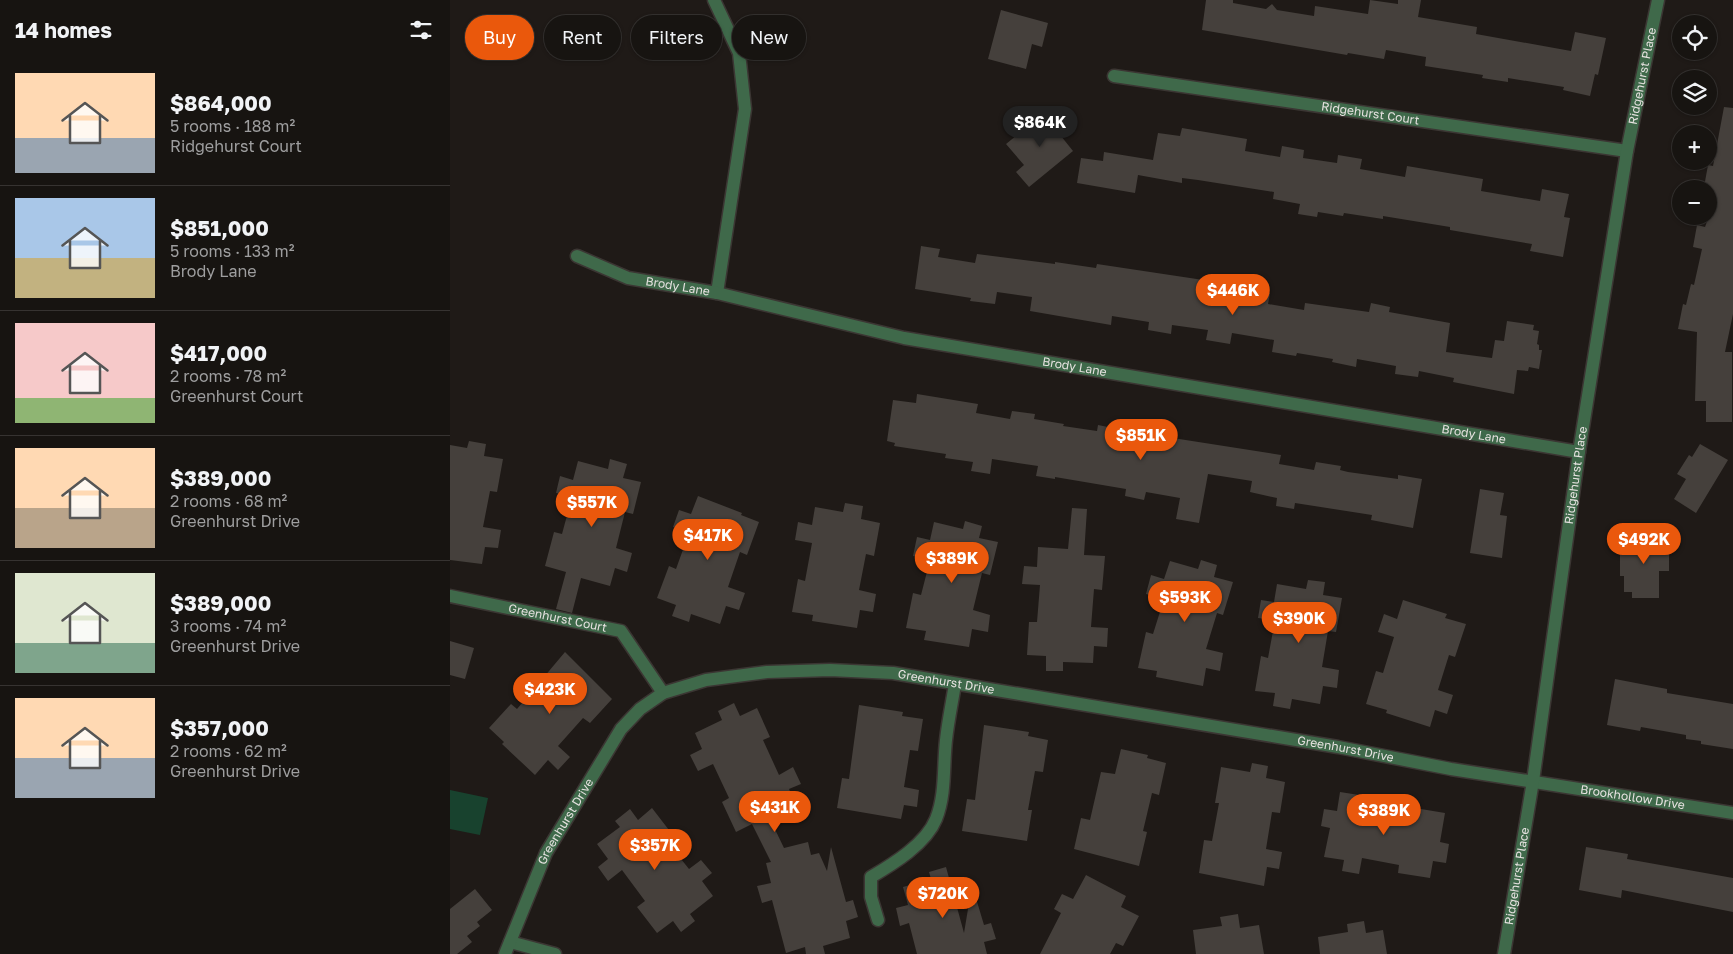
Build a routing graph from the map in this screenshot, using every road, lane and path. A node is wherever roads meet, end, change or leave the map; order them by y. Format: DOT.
graph roads {
  1 [pos="714,0"];
  2 [pos="1658,0"];
  3 [pos="1114,76"];
  4 [pos="1627,151"];
  5 [pos="577,256"];
  6 [pos="717,293"];
  7 [pos="1580,452"];
  8 [pos="450,596"];
  9 [pos="954,684"];
  10 [pos="663,693"];
  11 [pos="1533,781"];
  12 [pos="1733,813"];
  13 [pos="878,920"];
  14 [pos="508,948"];
  15 [pos="554,954"];
  16 [pos="1504,954"];
  1 -- 6 [label="street"];
  2 -- 4 [label="street, Ridgehurst Place"];
  3 -- 4 [label="street, Ridgehurst Court"];
  4 -- 7 [label="street, Ridgehurst Place"];
  5 -- 6 [label="street, Brody Lane"];
  6 -- 7 [label="street, Brody Lane"];
  7 -- 11 [label="street, Ridgehurst Place"];
  8 -- 10 [label="street, Greenhurst Court"];
  9 -- 10 [label="street, Greenhurst Drive"];
  9 -- 11 [label="street, Greenhurst Drive"];
  9 -- 13 [label="street"];
  10 -- 14 [label="street, Greenhurst Drive"];
  11 -- 12 [label="street, Brookhollow Drive"];
  11 -- 16 [label="street, Ridgehurst Place"];
  14 -- 15 [label="street"];
}
